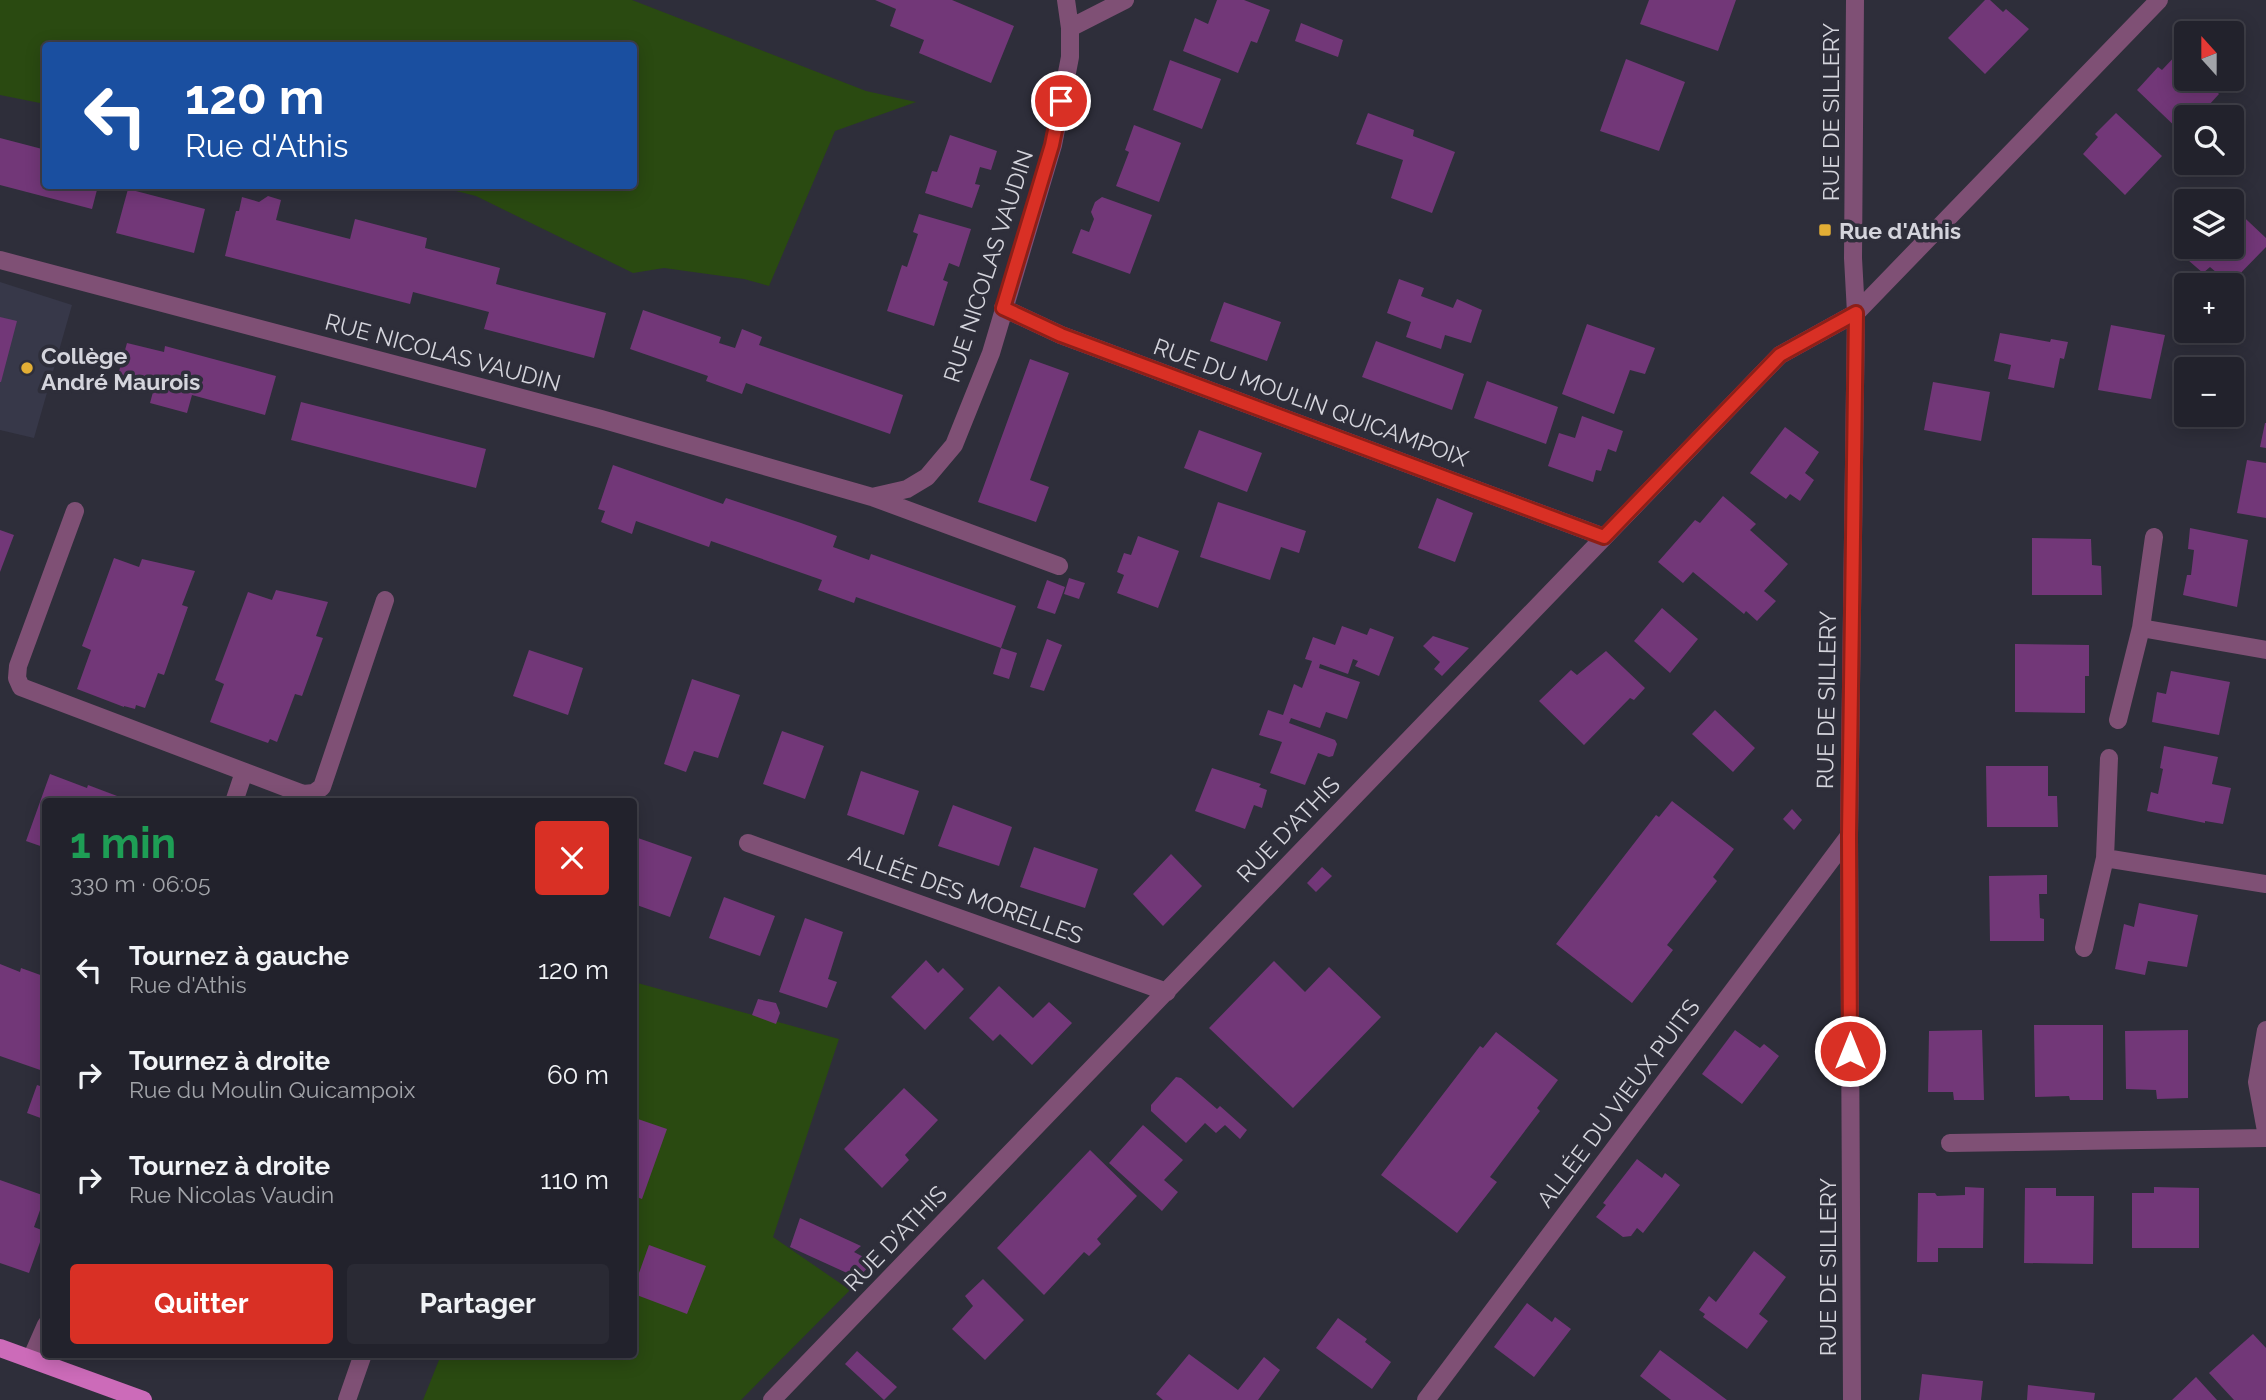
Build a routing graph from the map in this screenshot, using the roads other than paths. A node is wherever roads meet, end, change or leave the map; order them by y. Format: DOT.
graph roads {
  1 [pos="1066,0"];
  2 [pos="1125,0"];
  3 [pos="1855,0"];
  4 [pos="2159,0"];
  5 [pos="1070,28"];
  6 [pos="0,260"];
  7 [pos="1003,308"];
  8 [pos="1856,313"];
  9 [pos="872,497"];
  10 [pos="75,511"];
  11 [pos="1604,537"];
  12 [pos="2154,537"];
  13 [pos="1059,566"];
  14 [pos="385,600"];
  15 [pos="2141,628"];
  16 [pos="2266,650"];
  17 [pos="2118,720"];
  18 [pos="2109,758"];
  19 [pos="244,772"];
  20 [pos="235,798"];
  21 [pos="1849,836"];
  22 [pos="748,843"];
  23 [pos="2105,858"];
  24 [pos="2266,884"];
  25 [pos="2084,948"];
  26 [pos="1167,992"];
  27 [pos="2266,1030"];
  28 [pos="2266,1131"];
  29 [pos="2266,1138"];
  30 [pos="1950,1143"];
  31 [pos="42,1334"];
  32 [pos="0,1348"];
  33 [pos="362,1358"];
  34 [pos="31,1359"];
  35 [pos="143,1400"];
  36 [pos="347,1400"];
  37 [pos="772,1400"];
  38 [pos="1426,1400"];
  39 [pos="1852,1400"];
  1 -- 5 [label="street, RUE NICOLAS VAUDIN"];
  2 -- 5 [label="street"];
  3 -- 8 [label="street, RUE DE SILLERY"];
  4 -- 8 [label="street, RUE D'ATHIS"];
  5 -- 7 [label="street, RUE NICOLAS VAUDIN"];
  6 -- 9 [label="street, RUE NICOLAS VAUDIN"];
  7 -- 9 [label="street, RUE NICOLAS VAUDIN"];
  7 -- 11 [label="street, RUE DU MOULIN QUICAMPOIX"];
  8 -- 11 [label="street, RUE D'ATHIS"];
  8 -- 21 [label="street, RUE DE SILLERY"];
  9 -- 13 [label="street, RUE NICOLAS VAUDIN"];
  10 -- 19 [label="street"];
  11 -- 26 [label="street, RUE D'ATHIS"];
  12 -- 15 [label="street"];
  14 -- 19 [label="street"];
  15 -- 16 [label="street"];
  15 -- 17 [label="street"];
  18 -- 23 [label="street"];
  19 -- 20 [label="street"];
  21 -- 38 [label="street, ALLÉE DU VIEUX PUITS"];
  21 -- 39 [label="street, RUE DE SILLERY"];
  22 -- 26 [label="street, ALLÉE DES MORELLES"];
  23 -- 24 [label="street"];
  23 -- 25 [label="street"];
  26 -- 37 [label="street, RUE D'ATHIS"];
  27 -- 28 [label="street"];
  29 -- 30 [label="street"];
  31 -- 34 [label="street"];
  32 -- 34 [label="main road"];
  33 -- 36 [label="street"];
  34 -- 35 [label="main road"];
}
